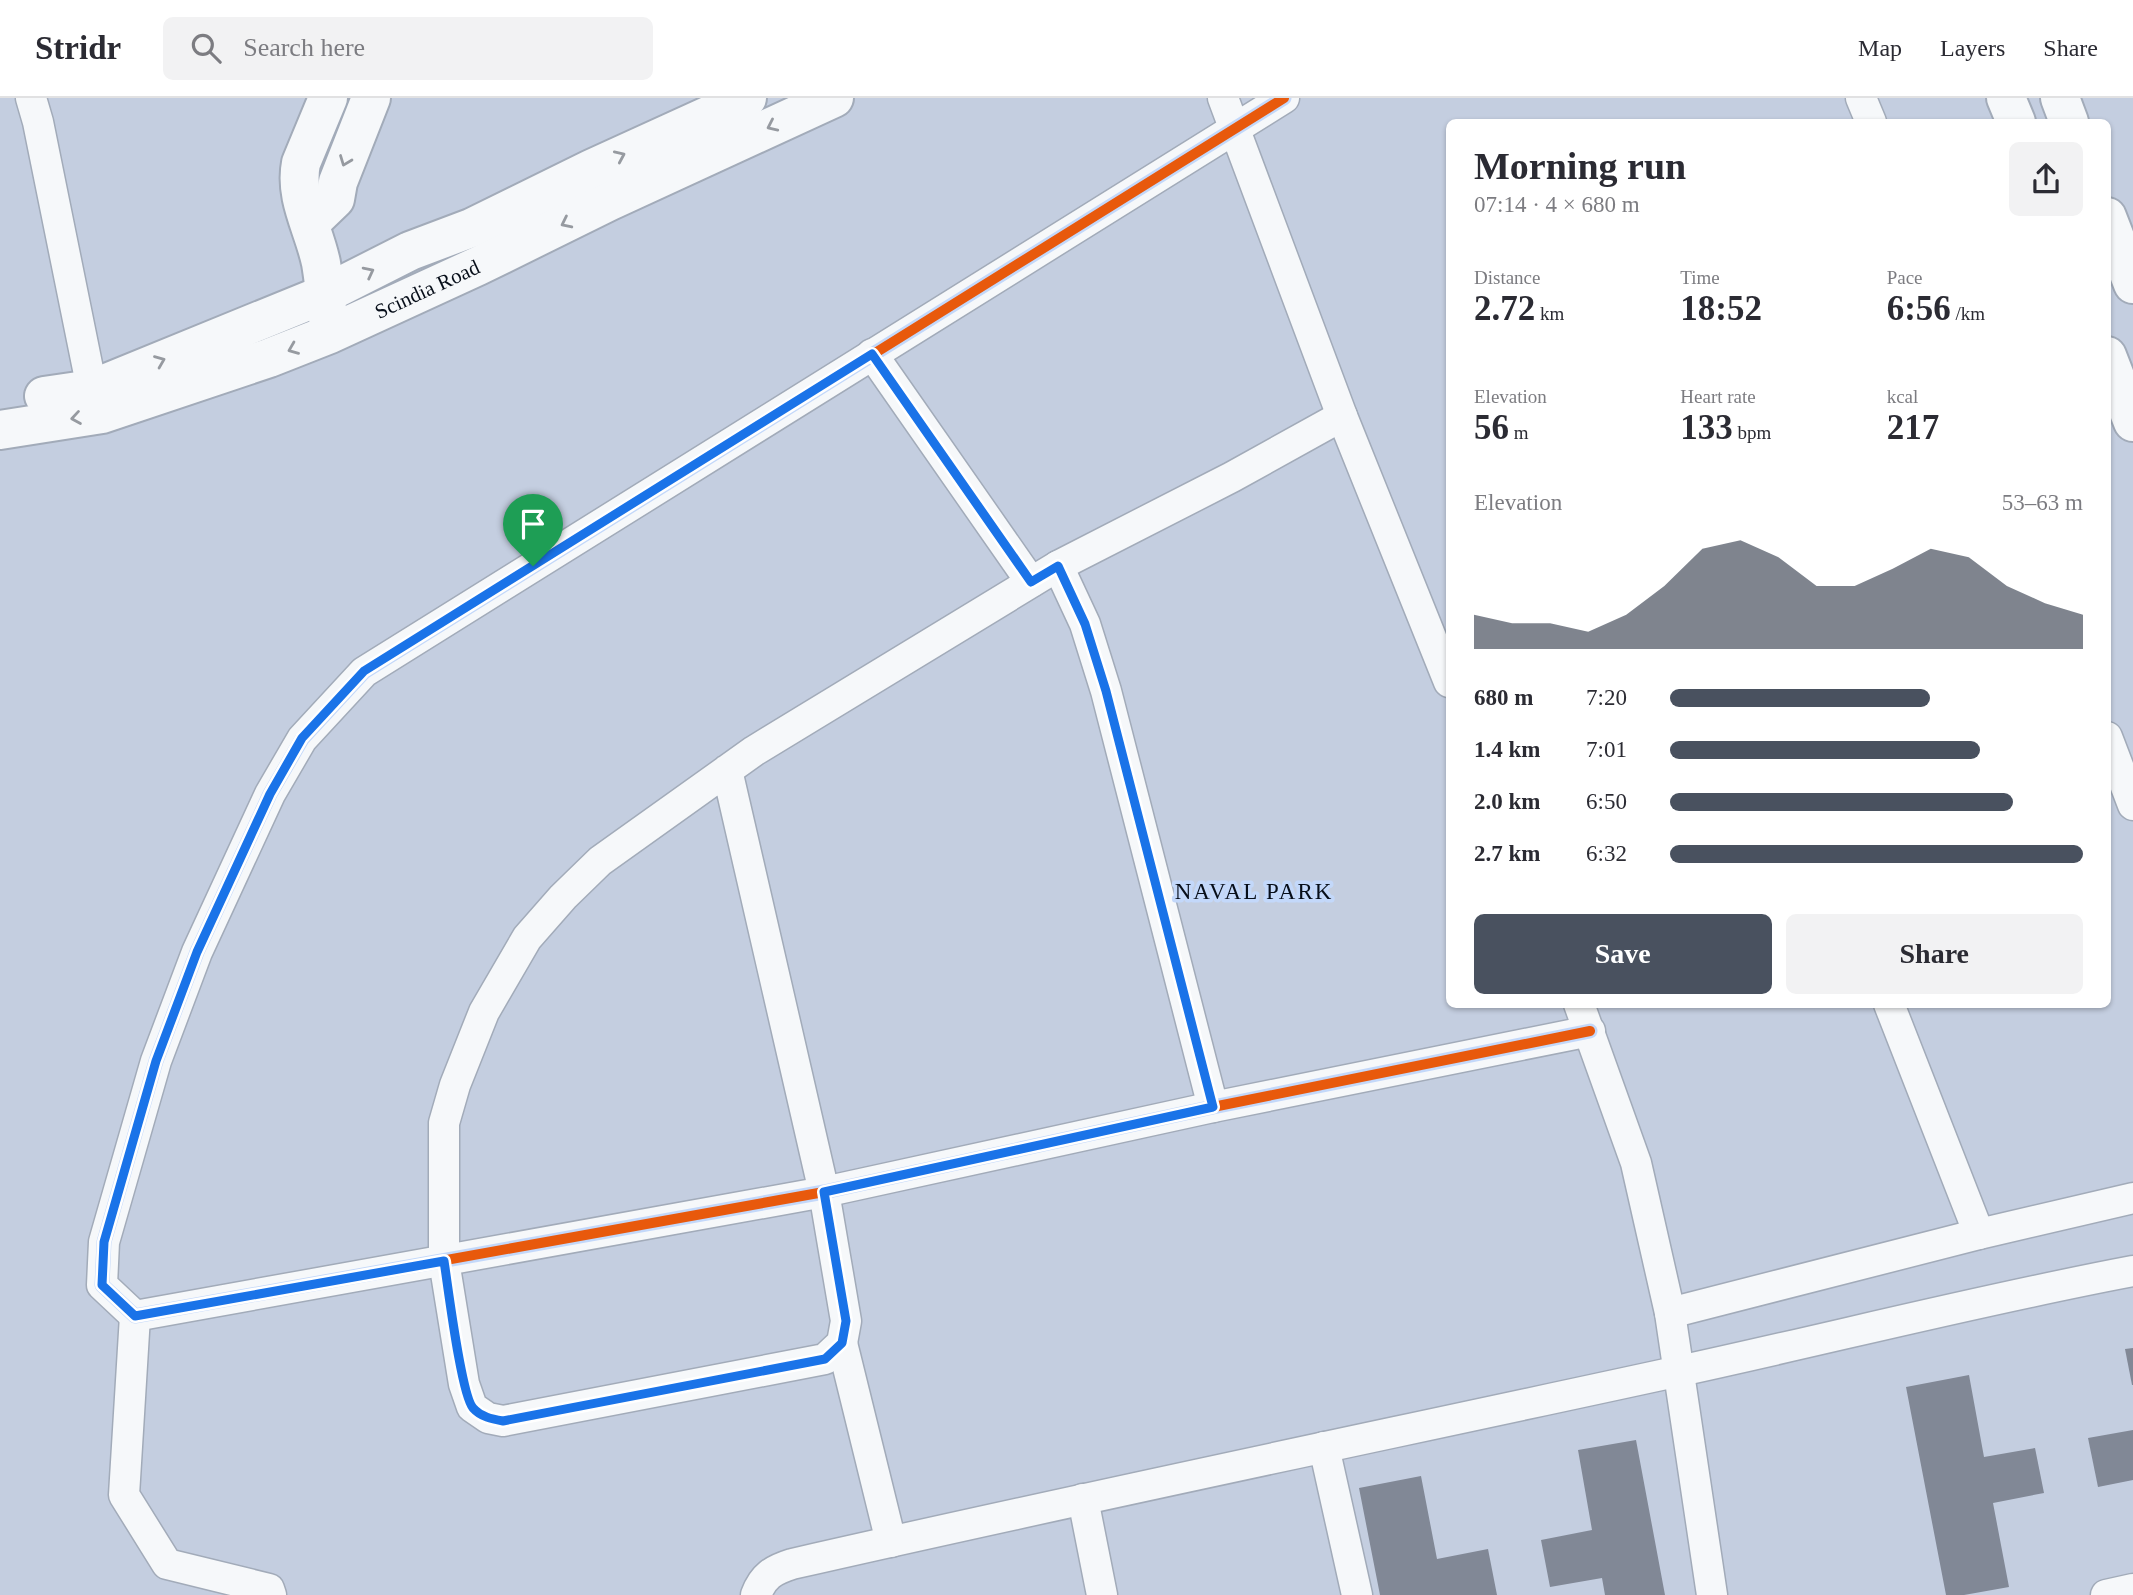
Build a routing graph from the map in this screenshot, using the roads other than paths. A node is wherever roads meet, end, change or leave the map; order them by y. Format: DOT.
graph roads {
  1 [pos="31,98"];
  2 [pos="328,98"];
  3 [pos="370,98"];
  4 [pos="747,98"];
  5 [pos="834,98"];
  6 [pos="1223,98"];
  7 [pos="1284,98"];
  8 [pos="1861,98"];
  9 [pos="2006,98"];
  10 [pos="2060,98"];
  11 [pos="1870,119"];
  12 [pos="2015,119"];
  13 [pos="2069,119"];
  14 [pos="1235,127"];
  15 [pos="310,223"];
  16 [pos="2111,227"];
  17 [pos="471,228"];
  18 [pos="478,266"];
  19 [pos="2133,284"];
  20 [pos="325,294"];
  21 [pos="330,334"];
  22 [pos="872,354"];
  23 [pos="2111,366"];
  24 [pos="92,389"];
  25 [pos="0,403"];
  26 [pos="1342,416"];
  27 [pos="2133,422"];
  28 [pos="0,430"];
  29 [pos="1058,566"];
  30 [pos="1031,582"];
  31 [pos="1446,675"];
  32 [pos="2111,747"];
  33 [pos="727,770"];
  34 [pos="2133,805"];
  35 [pos="1891,1008"];
  36 [pos="1585,1018"];
  37 [pos="1213,1107"];
  38 [pos="824,1192"];
  39 [pos="2133,1198"];
  40 [pos="1979,1234"];
  41 [pos="444,1261"];
  42 [pos="2133,1271"];
  43 [pos="1670,1312"];
  44 [pos="135,1316"];
  45 [pos="842,1343"];
  46 [pos="1677,1372"];
  47 [pos="1324,1447"];
  48 [pos="1083,1499"];
  49 [pos="891,1542"];
  50 [pos="2133,1589"];
  51 [pos="271,1595"];
  52 [pos="756,1595"];
  53 [pos="1102,1595"];
  54 [pos="1357,1595"];
  55 [pos="1712,1595"];
  56 [pos="2106,1595"];
  1 -- 24 [label="street"];
  2 -- 15 [label="main road"];
  3 -- 15 [label="main road, one-way"];
  17 -- 4 [label="main road, Scindia Road, one-way"];
  5 -- 18 [label="main road, Scindia Road, one-way"];
  6 -- 14 [label="street"];
  7 -- 14 [label="street"];
  8 -- 11 [label="street"];
  9 -- 12 [label="main road"];
  10 -- 13 [label="main road"];
  14 -- 22 [label="street"];
  14 -- 26 [label="street"];
  15 -- 20 [label="main road"];
  16 -- 19 [label="main road"];
  17 -- 18 [label="main road"];
  20 -- 17 [label="main road, Scindia Road, one-way"];
  18 -- 21 [label="main road, Scindia Road"];
  20 -- 21 [label="main road"];
  24 -- 20 [label="main road, Scindia Road, one-way"];
  21 -- 28 [label="main road, Scindia Road, one-way"];
  22 -- 30 [label="street"];
  22 -- 44 [label="street"];
  23 -- 27 [label="main road"];
  24 -- 25 [label="main road, Scindia Road"];
  26 -- 29 [label="street"];
  26 -- 31 [label="street"];
  29 -- 30 [label="street"];
  29 -- 37 [label="street"];
  30 -- 33 [label="street"];
  32 -- 34 [label="street"];
  33 -- 38 [label="street"];
  33 -- 41 [label="street"];
  35 -- 40 [label="street"];
  36 -- 37 [label="street"];
  36 -- 43 [label="street"];
  37 -- 38 [label="street"];
  38 -- 41 [label="street"];
  38 -- 45 [label="street"];
  39 -- 40 [label="street"];
  40 -- 43 [label="street"];
  41 -- 44 [label="street"];
  41 -- 45 [label="street"];
  42 -- 46 [label="street"];
  43 -- 46 [label="street"];
  44 -- 51 [label="street"];
  45 -- 49 [label="street"];
  46 -- 47 [label="street"];
  46 -- 55 [label="street"];
  47 -- 48 [label="street"];
  47 -- 54 [label="street"];
  48 -- 49 [label="street"];
  48 -- 53 [label="street"];
  49 -- 52 [label="street"];
  50 -- 56 [label="street"];
}
